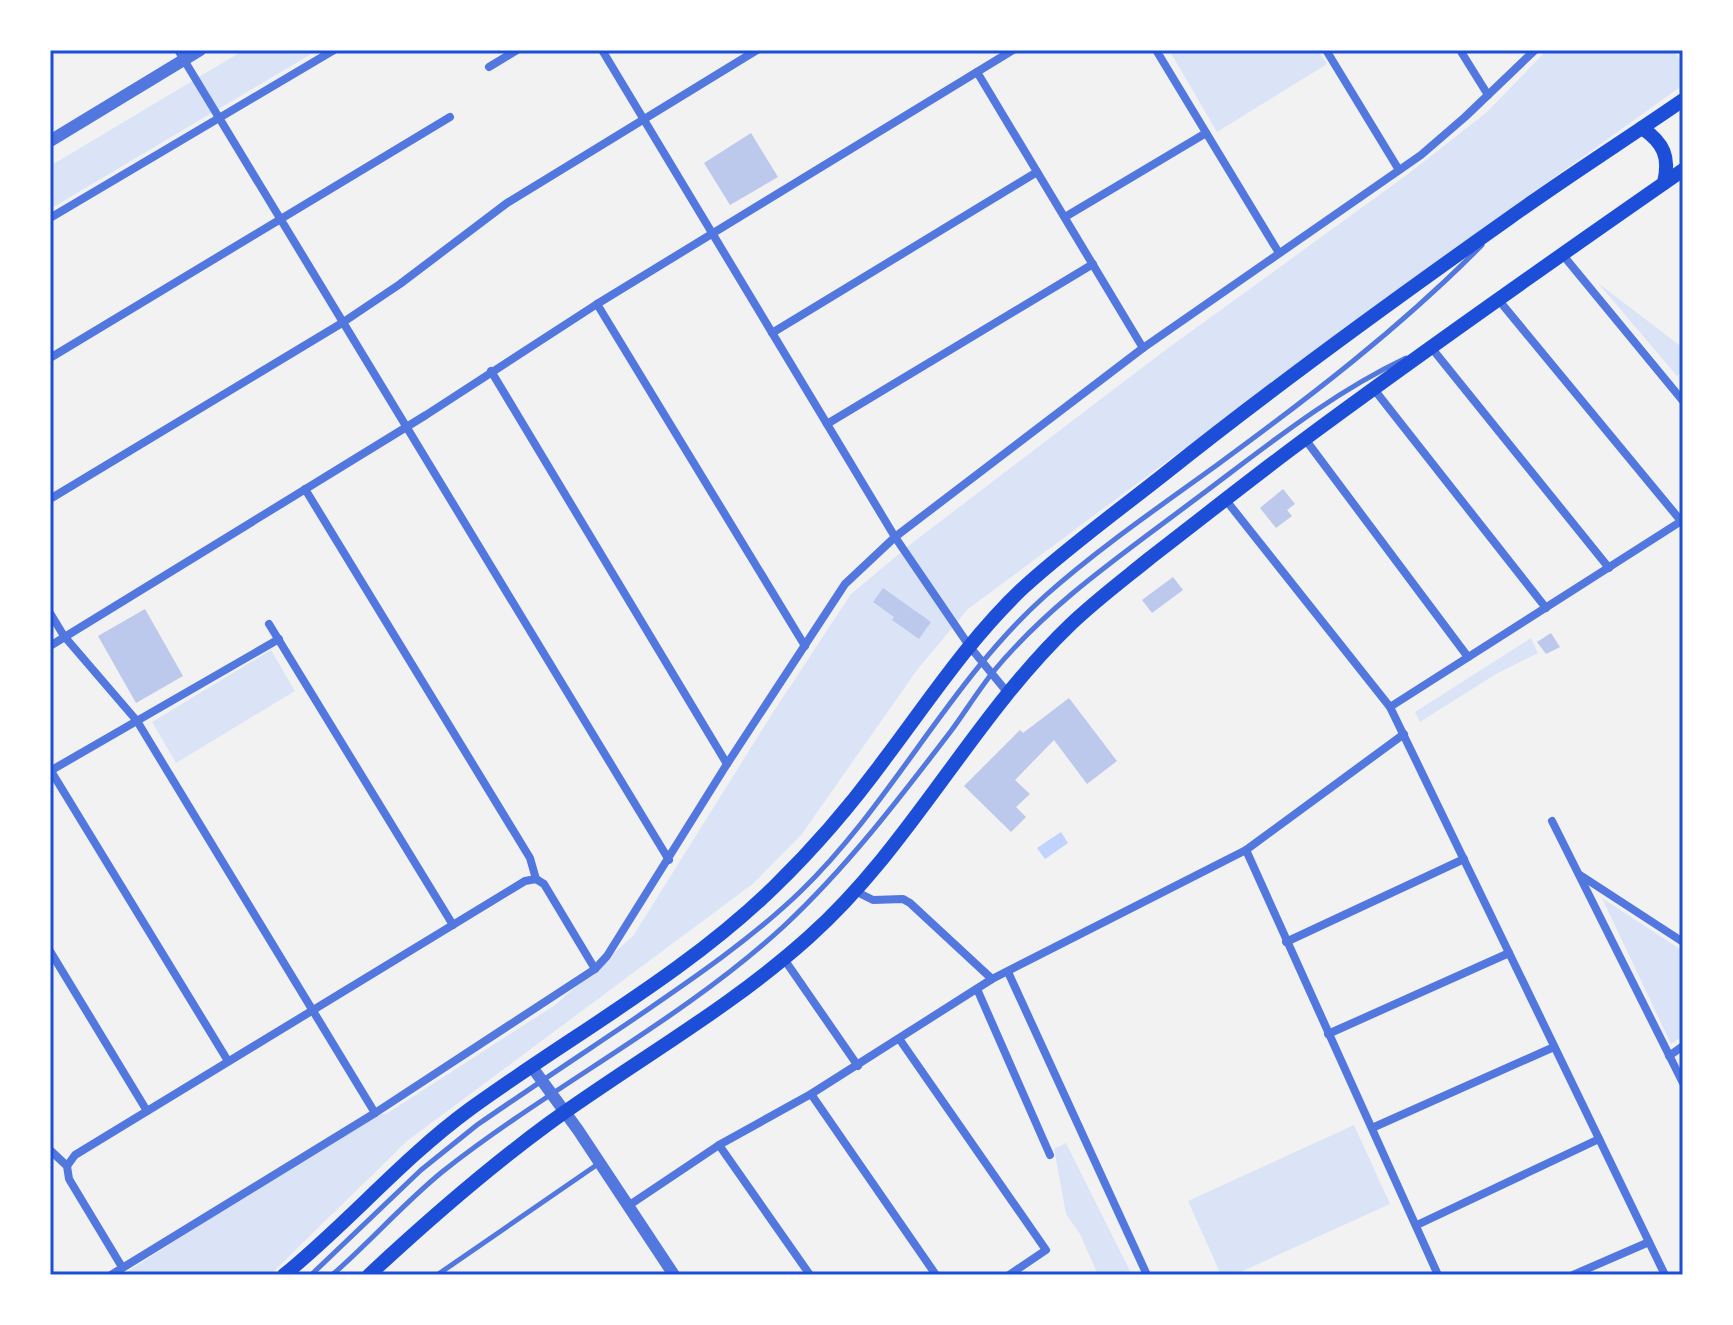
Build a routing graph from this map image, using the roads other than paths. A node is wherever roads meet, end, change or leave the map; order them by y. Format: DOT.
graph roads {
  1 [pos="200,50"];
  2 [pos="334,50"];
  3 [pos="517,50"];
  4 [pos="602,50"];
  5 [pos="757,50"];
  6 [pos="1013,50"];
  7 [pos="1156,50"];
  8 [pos="1326,50"];
  9 [pos="1460,50"];
  10 [pos="1535,50"];
  11 [pos="181,55"];
  12 [pos="489,67"];
  13 [pos="977,72"];
  14 [pos="1488,95"];
  15 [pos="1683,100"];
  16 [pos="450,117"];
  17 [pos="219,118"];
  18 [pos="644,120"];
  19 [pos="1642,128"];
  20 [pos="1206,133"];
  21 [pos="50,141"];
  22 [pos="1399,170"];
  23 [pos="1683,170"];
  24 [pos="1037,172"];
  25 [pos="1664,183"];
  26 [pos="1065,217"];
  27 [pos="50,218"];
  28 [pos="280,219"];
  29 [pos="1508,219"];
  30 [pos="712,233"];
  31 [pos="1279,253"];
  32 [pos="1562,254"];
  33 [pos="1093,264"];
  34 [pos="1497,298"];
  35 [pos="597,304"];
  36 [pos="342,323"];
  37 [pos="772,333"];
  38 [pos="1430,346"];
  39 [pos="1143,348"];
  40 [pos="50,358"];
  41 [pos="491,371"];
  42 [pos="1373,388"];
  43 [pos="1683,401"];
  44 [pos="827,424"];
  45 [pos="406,428"];
  46 [pos="1305,439"];
  47 [pos="305,489"];
  48 [pos="50,499"];
  49 [pos="1225,499"];
  50 [pos="1682,521"];
  51 [pos="895,537"];
  52 [pos="1609,568"];
  53 [pos="1546,608"];
  54 [pos="50,613"];
  55 [pos="269,624"];
  56 [pos="64,636"];
  57 [pos="279,639"];
  58 [pos="50,646"];
  59 [pos="805,646"];
  60 [pos="970,647"];
  61 [pos="1468,657"];
  62 [pos="982,661"];
  63 [pos="992,673"];
  64 [pos="1007,692"];
  65 [pos="1390,707"];
  66 [pos="137,721"];
  67 [pos="1404,734"];
  68 [pos="727,764"];
  69 [pos="50,771"];
  70 [pos="1552,821"];
  71 [pos="1246,850"];
  72 [pos="1464,859"];
  73 [pos="669,860"];
  74 [pos="1578,874"];
  75 [pos="536,879"];
  76 [pos="855,891"];
  77 [pos="453,925"];
  78 [pos="1286,942"];
  79 [pos="1683,942"];
  80 [pos="50,951"];
  81 [pos="1509,953"];
  82 [pos="784,959"];
  83 [pos="595,969"];
  84 [pos="1008,972"];
  85 [pos="992,979"];
  86 [pos="977,989"];
  87 [pos="312,1010"];
  88 [pos="1328,1034"];
  89 [pos="900,1040"];
  90 [pos="1683,1046"];
  91 [pos="1554,1047"];
  92 [pos="1669,1056"];
  93 [pos="228,1061"];
  94 [pos="858,1066"];
  95 [pos="532,1067"];
  96 [pos="542,1081"];
  97 [pos="1683,1083"];
  98 [pos="552,1094"];
  99 [pos="811,1094"];
  100 [pos="147,1111"];
  101 [pos="375,1113"];
  102 [pos="565,1113"];
  103 [pos="1372,1128"];
  104 [pos="1599,1139"];
  105 [pos="719,1145"];
  106 [pos="50,1150"];
  107 [pos="1050,1155"];
  108 [pos="599,1163"];
  109 [pos="67,1166"];
  110 [pos="628,1206"];
  111 [pos="1417,1225"];
  112 [pos="1649,1242"];
  113 [pos="122,1267"];
  114 [pos="111,1275"];
  115 [pos="284,1275"];
  116 [pos="311,1275"];
  117 [pos="332,1275"];
  118 [pos="369,1275"];
  119 [pos="437,1275"];
  120 [pos="674,1275"];
  121 [pos="810,1275"];
  122 [pos="936,1275"];
  123 [pos="1009,1275"];
  124 [pos="1147,1275"];
  125 [pos="1438,1275"];
  126 [pos="1573,1275"];
  127 [pos="1665,1275"];
  1 -- 11 [label="street"];
  2 -- 17 [label="street"];
  3 -- 12 [label="street"];
  4 -- 18 [label="street"];
  5 -- 18 [label="street"];
  6 -- 13 [label="street"];
  7 -- 20 [label="street"];
  8 -- 22 [label="street"];
  9 -- 14 [label="street"];
  10 -- 14 [label="street"];
  11 -- 17 [label="street"];
  11 -- 21 [label="street"];
  13 -- 24 [label="street"];
  13 -- 30 [label="street"];
  14 -- 22 [label="street"];
  15 -- 19 [label="main road"];
  16 -- 28 [label="street"];
  17 -- 27 [label="street"];
  17 -- 28 [label="street"];
  18 -- 30 [label="street"];
  18 -- 36 [label="street"];
  19 -- 25 [label="main road"];
  19 -- 29 [label="main road"];
  20 -- 26 [label="street"];
  20 -- 31 [label="street"];
  22 -- 31 [label="street"];
  23 -- 25 [label="main road"];
  24 -- 26 [label="street"];
  24 -- 37 [label="street"];
  25 -- 32 [label="main road"];
  26 -- 33 [label="street"];
  28 -- 36 [label="street"];
  28 -- 40 [label="street"];
  29 -- 60 [label="main road"];
  29 -- 62 [label="lane"];
  30 -- 35 [label="street"];
  30 -- 37 [label="street"];
  31 -- 39 [label="street"];
  32 -- 34 [label="main road"];
  32 -- 43 [label="street"];
  33 -- 39 [label="street"];
  33 -- 44 [label="street"];
  34 -- 38 [label="main road"];
  34 -- 50 [label="street"];
  35 -- 41 [label="street"];
  35 -- 59 [label="street"];
  36 -- 45 [label="street"];
  36 -- 48 [label="street"];
  37 -- 44 [label="street"];
  38 -- 42 [label="main road"];
  38 -- 52 [label="street"];
  38 -- 63 [label="lane"];
  39 -- 51 [label="street"];
  41 -- 45 [label="street"];
  41 -- 68 [label="street"];
  42 -- 46 [label="main road"];
  42 -- 53 [label="street"];
  44 -- 51 [label="street"];
  45 -- 47 [label="street"];
  45 -- 73 [label="street"];
  46 -- 49 [label="main road"];
  46 -- 61 [label="street"];
  47 -- 56 [label="street"];
  47 -- 75 [label="street"];
  49 -- 64 [label="main road"];
  49 -- 65 [label="street"];
  50 -- 52 [label="street"];
  51 -- 59 [label="street"];
  51 -- 60 [label="street"];
  52 -- 53 [label="street"];
  53 -- 61 [label="street"];
  54 -- 56 [label="street"];
  55 -- 57 [label="street"];
  56 -- 58 [label="street"];
  56 -- 66 [label="street"];
  57 -- 66 [label="street"];
  57 -- 77 [label="street"];
  59 -- 68 [label="street"];
  60 -- 62 [label="street"];
  60 -- 95 [label="main road"];
  61 -- 65 [label="street"];
  62 -- 63 [label="street"];
  62 -- 96 [label="lane"];
  63 -- 64 [label="street"];
  63 -- 98 [label="lane"];
  64 -- 76 [label="main road"];
  65 -- 67 [label="street"];
  66 -- 69 [label="street"];
  66 -- 87 [label="street"];
  67 -- 71 [label="street"];
  67 -- 72 [label="street"];
  68 -- 73 [label="street"];
  69 -- 93 [label="street"];
  70 -- 74 [label="street"];
  71 -- 78 [label="street"];
  71 -- 84 [label="street"];
  72 -- 78 [label="street"];
  72 -- 81 [label="street"];
  73 -- 83 [label="street"];
  74 -- 79 [label="street"];
  74 -- 92 [label="street"];
  75 -- 77 [label="street"];
  75 -- 83 [label="street"];
  76 -- 82 [label="main road"];
  76 -- 85 [label="street"];
  77 -- 87 [label="street"];
  78 -- 88 [label="street"];
  80 -- 100 [label="street"];
  81 -- 88 [label="street"];
  81 -- 91 [label="street"];
  82 -- 94 [label="street"];
  82 -- 102 [label="main road"];
  83 -- 101 [label="street"];
  84 -- 85 [label="street"];
  84 -- 124 [label="street"];
  85 -- 86 [label="street"];
  86 -- 89 [label="street"];
  86 -- 107 [label="street"];
  87 -- 93 [label="street"];
  87 -- 101 [label="street"];
  88 -- 103 [label="street"];
  89 -- 94 [label="street"];
  89 -- 123 [label="street"];
  90 -- 92 [label="street"];
  91 -- 103 [label="street"];
  91 -- 104 [label="street"];
  92 -- 97 [label="street"];
  93 -- 100 [label="street"];
  94 -- 99 [label="street"];
  95 -- 96 [label="street"];
  95 -- 115 [label="main road"];
  96 -- 98 [label="street"];
  96 -- 116 [label="lane"];
  98 -- 102 [label="street"];
  98 -- 117 [label="lane"];
  99 -- 105 [label="street"];
  99 -- 122 [label="street"];
  100 -- 109 [label="street"];
  101 -- 113 [label="street"];
  102 -- 108 [label="street"];
  102 -- 118 [label="main road"];
  103 -- 111 [label="street"];
  104 -- 111 [label="street"];
  104 -- 112 [label="street"];
  105 -- 110 [label="street"];
  105 -- 121 [label="street"];
  106 -- 109 [label="street"];
  108 -- 110 [label="street"];
  108 -- 119 [label="lane"];
  109 -- 113 [label="street"];
  110 -- 120 [label="street"];
  111 -- 125 [label="street"];
  112 -- 126 [label="street"];
  112 -- 127 [label="street"];
  113 -- 114 [label="street"];
}
